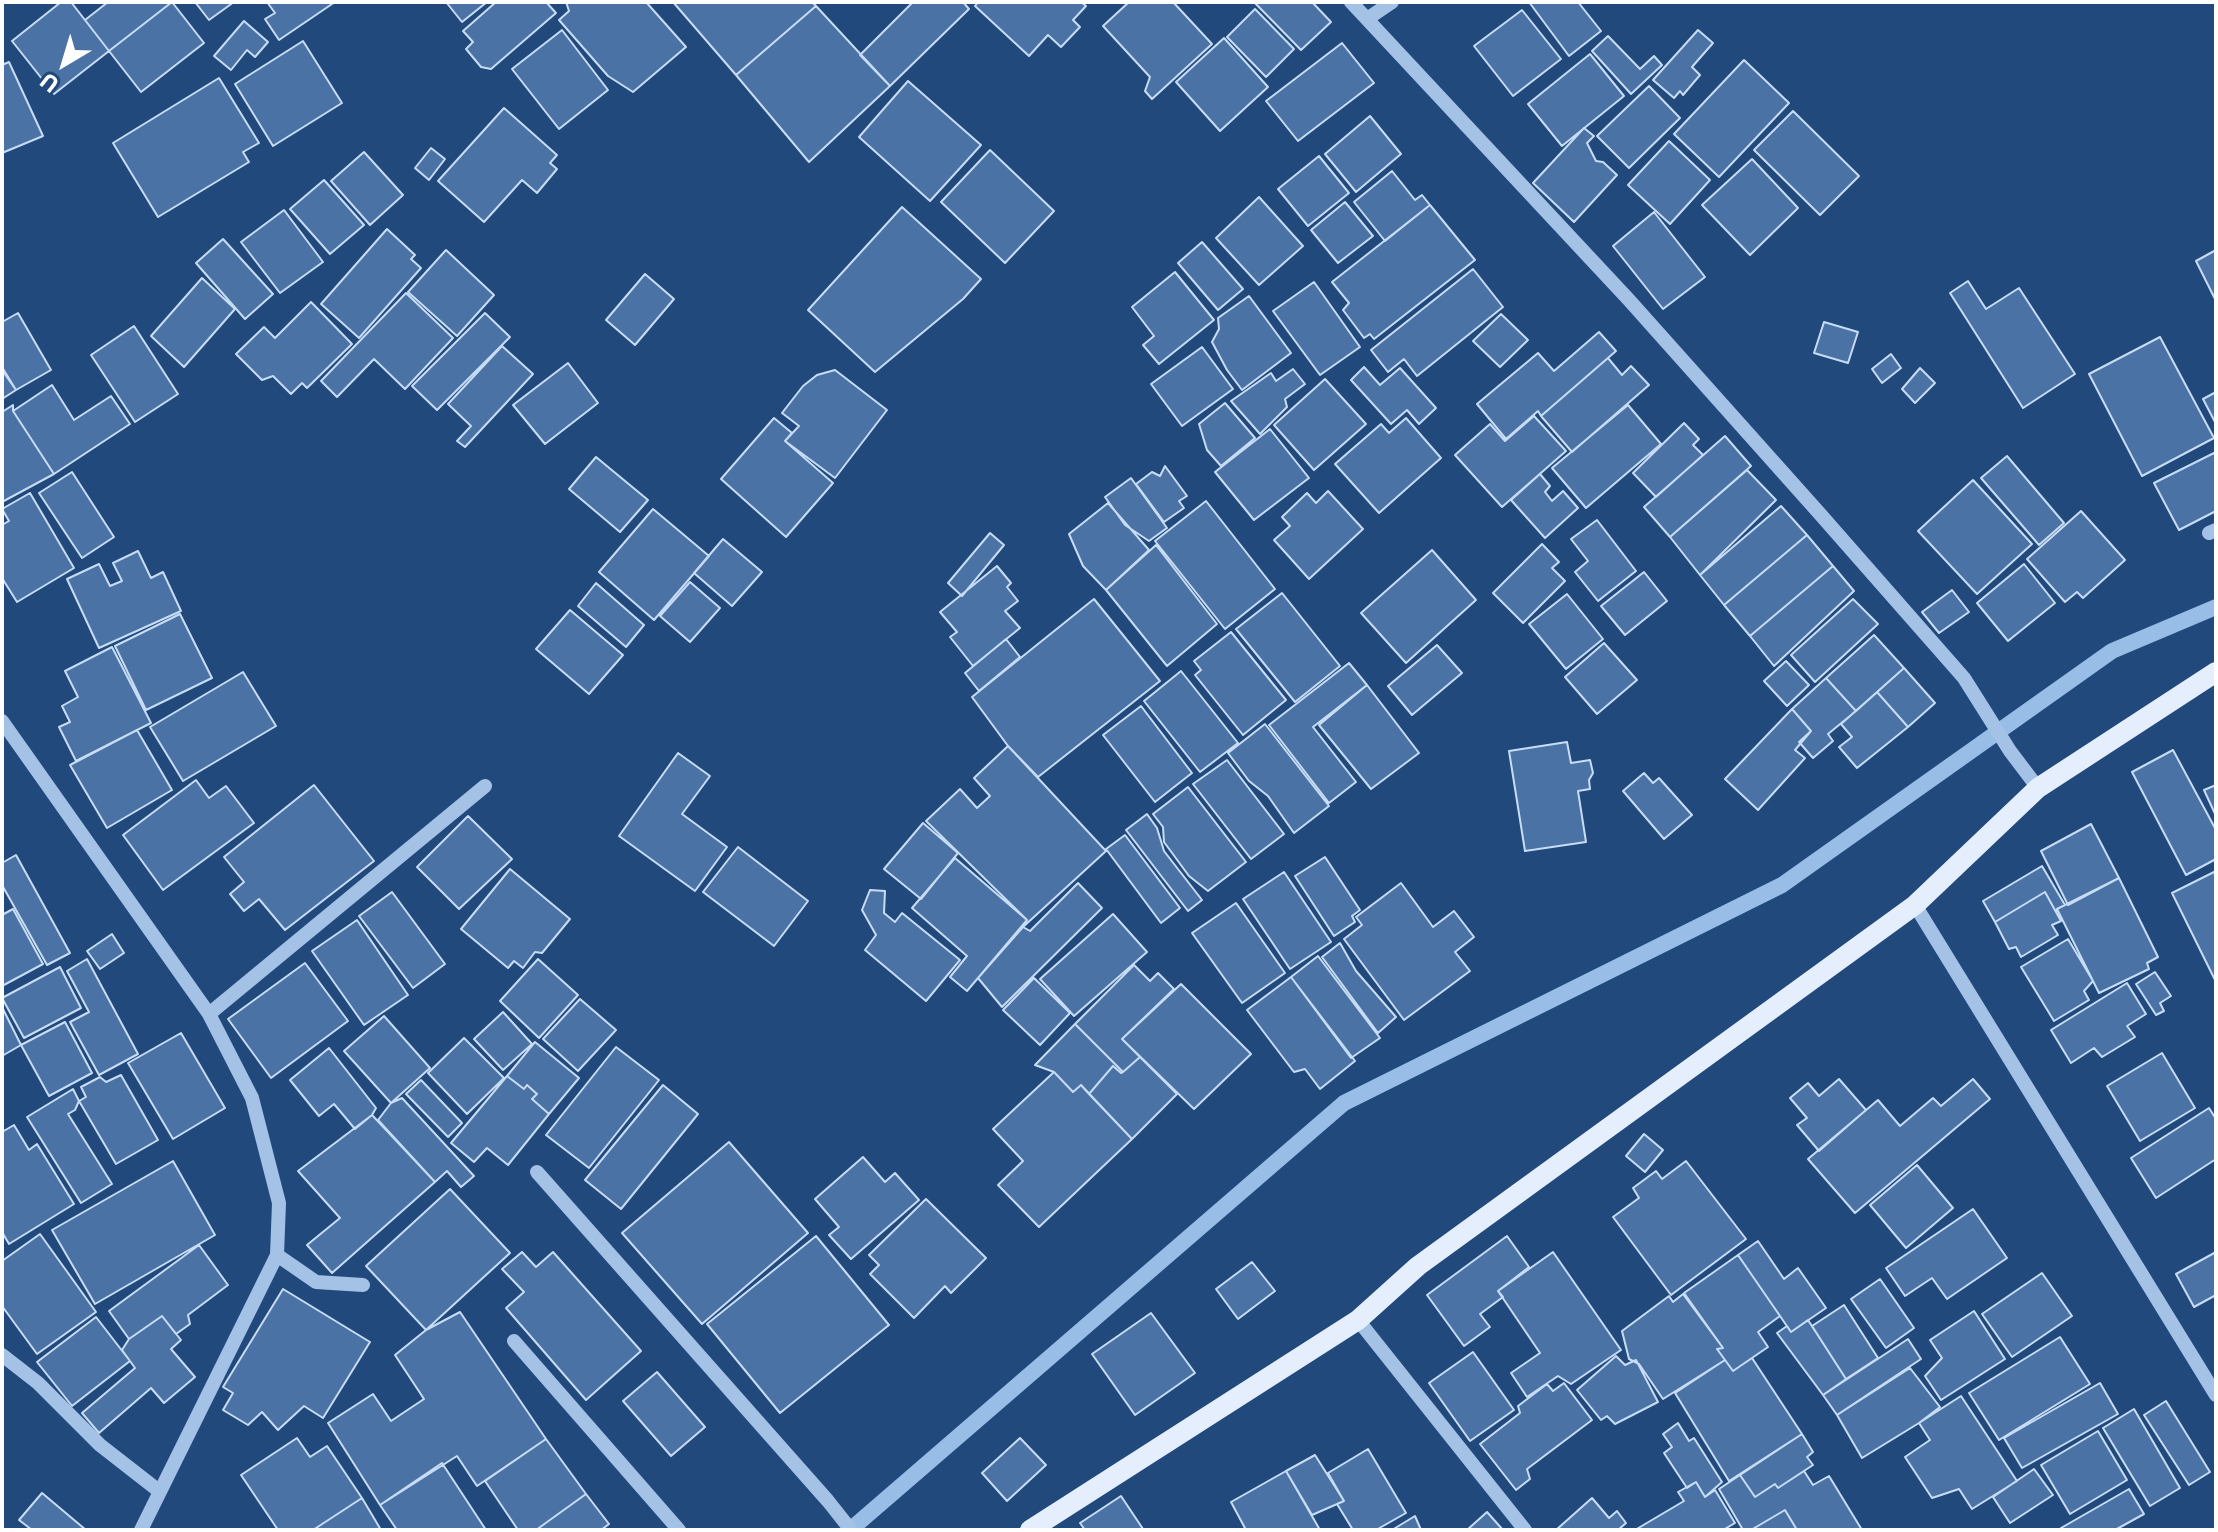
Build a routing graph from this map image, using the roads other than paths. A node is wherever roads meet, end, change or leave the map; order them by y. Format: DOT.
graph roads {
  1 [pos="1351,2"];
  2 [pos="1392,2"];
  3 [pos="1367,19"];
  4 [pos="2216,672"];
  5 [pos="2,721"];
  6 [pos="485,786"];
  7 [pos="2038,788"];
  8 [pos="1915,905"];
  9 [pos="209,1014"];
  10 [pos="537,1172"];
  11 [pos="277,1255"];
  12 [pos="363,1285"];
  13 [pos="1358,1320"];
  14 [pos="514,1341"];
  15 [pos="2,1355"];
  16 [pos="2216,1395"];
  17 [pos="159,1491"];
  18 [pos="141,1530"];
  19 [pos="679,1530"];
  20 [pos="851,1530"];
  21 [pos="1030,1530"];
  22 [pos="1525,1530"];
  1 -- 3 [label="street"];
  2 -- 3 [label="street"];
  3 -- 7 [label="street"];
  4 -- 7 [label="main road"];
  5 -- 9 [label="street"];
  6 -- 9 [label="street"];
  7 -- 8 [label="main road"];
  8 -- 13 [label="main road"];
  8 -- 16 [label="street"];
  9 -- 11 [label="street"];
  10 -- 20 [label="street"];
  11 -- 12 [label="street"];
  11 -- 17 [label="street"];
  13 -- 21 [label="main road"];
  13 -- 22 [label="street"];
  14 -- 19 [label="street"];
  15 -- 17 [label="street"];
  17 -- 18 [label="street"];
}
